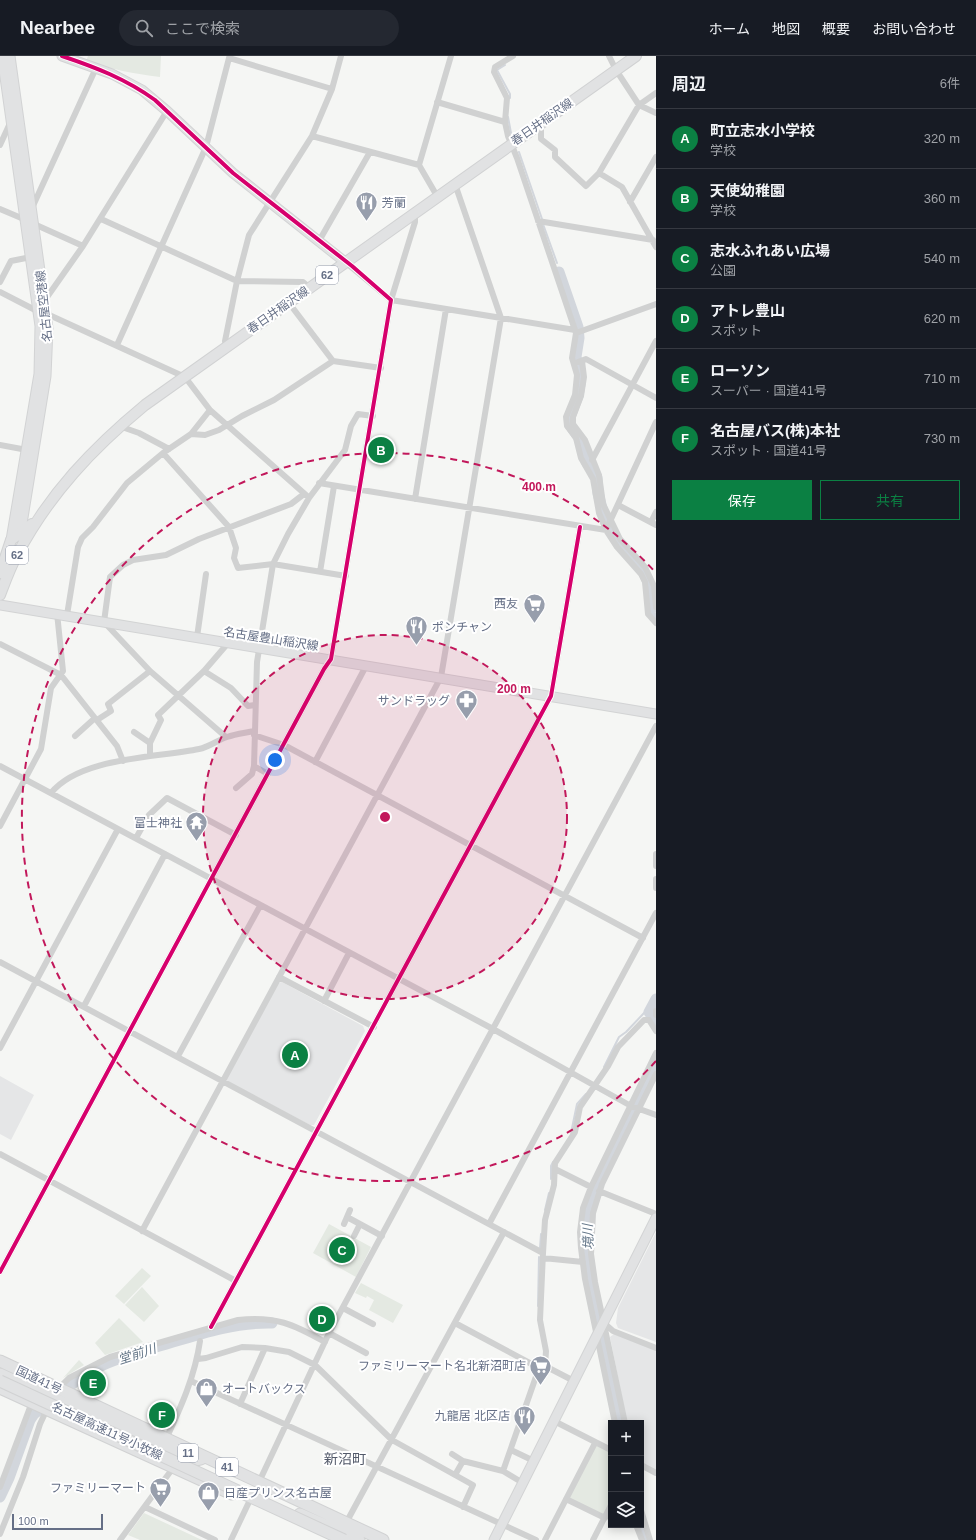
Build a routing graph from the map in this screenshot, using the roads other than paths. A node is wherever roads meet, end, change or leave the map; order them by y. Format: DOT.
graph roads {
  1 [pos="2,56"];
  2 [pos="10,56"];
  3 [pos="62,56"];
  4 [pos="341,56"];
  5 [pos="451,56"];
  6 [pos="513,56"];
  7 [pos="609,56"];
  8 [pos="636,56"];
  9 [pos="96,68"];
  10 [pos="616,70"];
  11 [pos="332,89"];
  12 [pos="656,93"];
  13 [pos="437,102"];
  14 [pos="639,104"];
  15 [pos="167,111"];
  16 [pos="656,113"];
  17 [pos="12,121"];
  18 [pos="505,122"];
  19 [pos="538,125"];
  20 [pos="312,136"];
  21 [pos="511,144"];
  22 [pos="0,145"];
  23 [pos="206,147"];
  24 [pos="370,152"];
  25 [pos="656,157"];
  26 [pos="419,165"];
  27 [pos="599,173"];
  28 [pos="455,184"];
  29 [pos="437,196"];
  30 [pos="269,202"];
  31 [pos="630,202"];
  32 [pos="32,208"];
  33 [pos="0,209"];
  34 [pos="415,213"];
  35 [pos="101,219"];
  36 [pos="539,221"];
  37 [pos="30,222"];
  38 [pos="653,240"];
  39 [pos="319,241"];
  40 [pos="83,246"];
  41 [pos="161,246"];
  42 [pos="656,247"];
  43 [pos="31,258"];
  44 [pos="345,262"];
  45 [pos="237,281"];
  46 [pos="0,282"];
  47 [pos="310,288"];
  48 [pos="0,292"];
  49 [pos="45,300"];
  50 [pos="391,300"];
  51 [pos="289,303"];
  52 [pos="656,304"];
  53 [pos="446,309"];
  54 [pos="43,313"];
  55 [pos="501,318"];
  56 [pos="578,332"];
  57 [pos="656,341"];
  58 [pos="117,345"];
  59 [pos="226,347"];
  60 [pos="333,361"];
  61 [pos="578,362"];
  62 [pos="380,368"];
  63 [pos="185,377"];
  64 [pos="632,384"];
  65 [pos="656,398"];
  66 [pos="210,410"];
  67 [pos="373,416"];
  68 [pos="656,422"];
  69 [pos="227,425"];
  70 [pos="119,426"];
  71 [pos="191,434"];
  72 [pos="0,445"];
  73 [pos="169,449"];
  74 [pos="26,450"];
  75 [pos="163,453"];
  76 [pos="592,460"];
  77 [pos="319,483"];
  78 [pos="334,486"];
  79 [pos="359,490"];
  80 [pos="306,496"];
  81 [pos="415,499"];
  82 [pos="618,505"];
  83 [pos="469,508"];
  84 [pos="656,512"];
  85 [pos="39,517"];
  86 [pos="653,523"];
  87 [pos="609,525"];
  88 [pos="580,526"];
  89 [pos="229,527"];
  90 [pos="21,534"];
  91 [pos="12,540"];
  92 [pos="16,556"];
  93 [pos="273,564"];
  94 [pos="320,572"];
  95 [pos="0,573"];
  96 [pos="206,574"];
  97 [pos="346,576"];
  98 [pos="655,589"];
  99 [pos="0,595"];
  100 [pos="0,605"];
  101 [pos="656,607"];
  102 [pos="62,614"];
  103 [pos="104,622"];
  104 [pos="656,623"];
  105 [pos="197,637"];
  106 [pos="229,642"];
  107 [pos="0,644"];
  108 [pos="260,648"];
  109 [pos="331,659"];
  110 [pos="366,666"];
  111 [pos="150,671"];
  112 [pos="204,671"];
  113 [pos="61,676"];
  114 [pos="441,677"];
  115 [pos="179,696"];
  116 [pos="551,696"];
  117 [pos="255,705"];
  118 [pos="656,714"];
  119 [pos="96,719"];
  120 [pos="656,726"];
  121 [pos="134,732"];
  122 [pos="254,733"];
  123 [pos="75,736"];
  124 [pos="226,737"];
  125 [pos="150,743"];
  126 [pos="284,745"];
  127 [pos="150,756"];
  128 [pos="123,761"];
  129 [pos="315,762"];
  130 [pos="0,766"];
  131 [pos="254,766"];
  132 [pos="268,774"];
  133 [pos="26,779"];
  134 [pos="236,788"];
  135 [pos="52,793"];
  136 [pos="376,795"];
  137 [pos="0,826"];
  138 [pos="118,829"];
  139 [pos="236,835"];
  140 [pos="136,838"];
  141 [pos="472,845"];
  142 [pos="165,854"];
  143 [pos="656,854"];
  144 [pos="656,866"];
  145 [pos="656,879"];
  146 [pos="211,880"];
  147 [pos="656,888"];
  148 [pos="565,895"];
  149 [pos="260,906"];
  150 [pos="656,913"];
  151 [pos="304,929"];
  152 [pos="643,938"];
  153 [pos="349,953"];
  154 [pos="0,962"];
  155 [pos="279,977"];
  156 [pos="399,979"];
  157 [pos="36,981"];
  158 [pos="324,1001"];
  159 [pos="84,1006"];
  160 [pos="656,1011"];
  161 [pos="656,1015"];
  162 [pos="374,1027"];
  163 [pos="493,1029"];
  164 [pos="129,1031"];
  165 [pos="656,1031"];
  166 [pos="0,1048"];
  167 [pos="656,1054"];
  168 [pos="178,1056"];
  169 [pos="570,1072"];
  170 [pos="656,1074"];
  171 [pos="223,1081"];
  172 [pos="595,1086"];
  173 [pos="635,1108"];
  174 [pos="656,1115"];
  175 [pos="317,1131"];
  176 [pos="0,1154"];
  177 [pos="555,1169"];
  178 [pos="49,1180"];
  179 [pos="411,1182"];
  180 [pos="590,1187"];
  181 [pos="599,1191"];
  182 [pos="350,1210"];
  183 [pos="656,1214"];
  184 [pos="347,1217"];
  185 [pos="656,1218"];
  186 [pos="366,1219"];
  187 [pos="344,1224"];
  188 [pos="489,1224"];
  189 [pos="361,1225"];
  190 [pos="142,1231"];
  191 [pos="504,1232"];
  192 [pos="354,1236"];
  193 [pos="382,1236"];
  194 [pos="543,1256"];
  195 [pos="583,1262"];
  196 [pos="0,1271"];
  197 [pos="236,1281"];
  198 [pos="343,1308"];
  199 [pos="373,1324"];
  200 [pos="455,1324"];
  201 [pos="211,1327"];
  202 [pos="601,1328"];
  203 [pos="329,1333"];
  204 [pos="200,1341"];
  205 [pos="325,1342"];
  206 [pos="265,1348"];
  207 [pos="656,1348"];
  208 [pos="366,1353"];
  209 [pos="198,1359"];
  210 [pos="0,1361"];
  211 [pos="315,1365"];
  212 [pos="0,1366"];
  213 [pos="545,1366"];
  214 [pos="539,1368"];
  215 [pos="0,1374"];
  216 [pos="0,1381"];
  217 [pos="191,1381"];
  218 [pos="574,1381"];
  219 [pos="0,1388"];
  220 [pos="59,1389"];
  221 [pos="240,1404"];
  222 [pos="40,1405"];
  223 [pos="615,1420"];
  224 [pos="624,1420"];
  225 [pos="554,1421"];
  226 [pos="286,1425"];
  227 [pos="166,1439"];
  228 [pos="392,1440"];
  229 [pos="595,1443"];
  230 [pos="608,1449"];
  231 [pos="511,1450"];
  232 [pos="452,1454"];
  233 [pos="201,1459"];
  234 [pos="463,1461"];
  235 [pos="534,1461"];
  236 [pos="377,1467"];
  237 [pos="644,1467"];
  238 [pos="173,1468"];
  239 [pos="503,1471"];
  240 [pos="656,1473"];
  241 [pos="455,1475"];
  242 [pos="259,1482"];
  243 [pos="523,1483"];
  244 [pos="0,1487"];
  245 [pos="566,1499"];
  246 [pos="249,1502"];
  247 [pos="144,1507"];
  248 [pos="463,1507"];
  249 [pos="608,1511"];
  250 [pos="604,1518"];
  251 [pos="644,1520"];
  252 [pos="346,1522"];
  253 [pos="502,1525"];
  254 [pos="637,1528"];
  255 [pos="0,1534"];
  256 [pos="120,1540"];
  257 [pos="215,1540"];
  258 [pos="231,1540"];
  259 [pos="334,1540"];
  260 [pos="344,1540"];
  261 [pos="359,1540"];
  262 [pos="375,1540"];
  263 [pos="383,1540"];
  264 [pos="494,1540"];
  265 [pos="536,1540"];
  266 [pos="545,1540"];
  267 [pos="593,1540"];
  268 [pos="642,1540"];
  269 [pos="650,1540"];
  1 -- 17 [label="main road, 名古屋空港線"];
  2 -- 32 [label="main road, 名古屋空港線"];
  3 -- 9 [label="main road"];
  4 -- 11 [label="street"];
  5 -- 13 [label="street"];
  6 -- 18 [label="street"];
  7 -- 10 [label="street"];
  8 -- 10 [label="main road, 春日井稲沢線 / 62"];
  9 -- 15 [label="main road"];
  9 -- 32 [label="street"];
  10 -- 14 [label="street"];
  10 -- 19 [label="main road, 春日井稲沢線 / 62"];
  11 -- 20 [label="street"];
  11 -- 23 [label="street"];
  12 -- 14 [label="street"];
  13 -- 18 [label="street"];
  13 -- 26 [label="street"];
  14 -- 16 [label="street"];
  14 -- 27 [label="street"];
  15 -- 23 [label="main road"];
  15 -- 35 [label="street"];
  17 -- 22 [label="street"];
  17 -- 37 [label="main road, 名古屋空港線"];
  18 -- 21 [label="street"];
  19 -- 21 [label="main road, 春日井稲沢線 / 62"];
  19 -- 27 [label="street"];
  20 -- 24 [label="street"];
  20 -- 30 [label="street"];
  21 -- 28 [label="main road, 春日井稲沢線 / 62"];
  21 -- 36 [label="street"];
  23 -- 30 [label="main road"];
  23 -- 41 [label="street"];
  24 -- 26 [label="street"];
  24 -- 39 [label="street"];
  25 -- 31 [label="street"];
  26 -- 29 [label="street"];
  27 -- 31 [label="street"];
  28 -- 29 [label="main road, 春日井稲沢線 / 62"];
  28 -- 55 [label="street"];
  29 -- 34 [label="main road, 春日井稲沢線 / 62"];
  30 -- 39 [label="main road"];
  30 -- 45 [label="street"];
  31 -- 38 [label="street"];
  32 -- 37 [label="main road, 名古屋空港線"];
  33 -- 37 [label="street"];
  34 -- 44 [label="main road, 春日井稲沢線 / 62"];
  34 -- 50 [label="street"];
  35 -- 40 [label="street"];
  35 -- 41 [label="street"];
  36 -- 38 [label="street"];
  36 -- 56 [label="street"];
  37 -- 40 [label="street"];
  37 -- 43 [label="main road, 名古屋空港線"];
  37 -- 49 [label="main road, 名古屋空港線"];
  38 -- 42 [label="street"];
  39 -- 44 [label="main road"];
  40 -- 49 [label="street"];
  41 -- 45 [label="street"];
  41 -- 58 [label="street"];
  43 -- 46 [label="street"];
  43 -- 54 [label="main road, 名古屋空港線"];
  44 -- 47 [label="main road, 春日井稲沢線 / 62"];
  44 -- 50 [label="street"];
  45 -- 47 [label="street"];
  45 -- 59 [label="street"];
  47 -- 51 [label="main road, 春日井稲沢線 / 62"];
  48 -- 54 [label="street"];
  49 -- 54 [label="main road, 名古屋空港線"];
  50 -- 53 [label="street"];
  50 -- 62 [label="street"];
  51 -- 59 [label="main road, 春日井稲沢線 / 62"];
  51 -- 60 [label="street"];
  52 -- 56 [label="street"];
  53 -- 55 [label="street"];
  53 -- 81 [label="street"];
  54 -- 58 [label="street"];
  54 -- 74 [label="main road, 名古屋空港線"];
  54 -- 90 [label="main road, 名古屋空港線"];
  55 -- 56 [label="street"];
  55 -- 83 [label="street"];
  56 -- 61 [label="street"];
  57 -- 64 [label="street"];
  58 -- 63 [label="street"];
  59 -- 63 [label="main road, 春日井稲沢線 / 62"];
  60 -- 62 [label="street"];
  60 -- 69 [label="street"];
  61 -- 64 [label="street"];
  61 -- 76 [label="street"];
  61 -- 87 [label="street"];
  62 -- 67 [label="street"];
  63 -- 66 [label="street"];
  63 -- 70 [label="main road, 春日井稲沢線 / 62"];
  64 -- 65 [label="street"];
  64 -- 76 [label="street"];
  66 -- 69 [label="street"];
  66 -- 71 [label="street"];
  67 -- 77 [label="street"];
  67 -- 79 [label="street"];
  68 -- 82 [label="street"];
  69 -- 71 [label="street"];
  69 -- 80 [label="street"];
  70 -- 73 [label="street"];
  70 -- 85 [label="main road, 春日井稲沢線 / 62"];
  71 -- 73 [label="street"];
  72 -- 74 [label="street"];
  73 -- 75 [label="street"];
  74 -- 91 [label="main road, 名古屋空港線"];
  75 -- 89 [label="street"];
  75 -- 102 [label="street"];
  76 -- 87 [label="street"];
  77 -- 78 [label="street"];
  77 -- 80 [label="street"];
  78 -- 79 [label="street"];
  78 -- 94 [label="street"];
  79 -- 81 [label="street"];
  79 -- 97 [label="street"];
  80 -- 89 [label="street"];
  80 -- 93 [label="street"];
  81 -- 83 [label="street"];
  82 -- 86 [label="street"];
  82 -- 87 [label="street"];
  83 -- 88 [label="street"];
  83 -- 114 [label="street"];
  84 -- 86 [label="street"];
  85 -- 90 [label="main road, 春日井稲沢線 / 62"];
  85 -- 92 [label="main road, 春日井稲沢線 / 62"];
  87 -- 88 [label="street"];
  87 -- 98 [label="street"];
  87 -- 104 [label="street"];
  88 -- 116 [label="street"];
  89 -- 93 [label="street"];
  89 -- 103 [label="street"];
  90 -- 91 [label="main road, 春日井稲沢線 / 62"];
  90 -- 92 [label="main road, 名古屋空港線"];
  91 -- 95 [label="main road, 62"];
  92 -- 99 [label="main road, 春日井稲沢線 / 62"];
  93 -- 94 [label="street"];
  93 -- 108 [label="street"];
  94 -- 97 [label="street"];
  96 -- 105 [label="street"];
  97 -- 109 [label="street"];
  98 -- 101 [label="street"];
  100 -- 102 [label="main road, 名古屋豊山稲沢線"];
  102 -- 103 [label="main road, 名古屋豊山稲沢線"];
  102 -- 113 [label="street"];
  103 -- 105 [label="main road, 名古屋豊山稲沢線"];
  103 -- 111 [label="street"];
  105 -- 106 [label="main road, 名古屋豊山稲沢線"];
  106 -- 108 [label="main road, 名古屋豊山稲沢線"];
  106 -- 112 [label="street"];
  107 -- 113 [label="street"];
  108 -- 109 [label="main road, 名古屋豊山稲沢線"];
  108 -- 117 [label="street"];
  109 -- 110 [label="main road, 名古屋豊山稲沢線"];
  109 -- 126 [label="street"];
  110 -- 114 [label="main road, 名古屋豊山稲沢線"];
  110 -- 129 [label="street"];
  111 -- 115 [label="street"];
  111 -- 119 [label="street"];
  112 -- 115 [label="street"];
  112 -- 117 [label="street"];
  113 -- 119 [label="street"];
  113 -- 133 [label="street"];
  114 -- 116 [label="main road, 名古屋豊山稲沢線"];
  114 -- 136 [label="street"];
  115 -- 124 [label="street"];
  115 -- 125 [label="street"];
  116 -- 118 [label="main road, 名古屋豊山稲沢線"];
  116 -- 141 [label="street"];
  117 -- 122 [label="street"];
  119 -- 123 [label="street"];
  119 -- 128 [label="street"];
  120 -- 148 [label="street"];
  121 -- 125 [label="street"];
  122 -- 124 [label="street"];
  122 -- 126 [label="street"];
  122 -- 131 [label="street"];
  124 -- 127 [label="street"];
  125 -- 127 [label="street"];
  126 -- 129 [label="street"];
  126 -- 132 [label="street"];
  127 -- 128 [label="street"];
  128 -- 135 [label="street"];
  129 -- 136 [label="street"];
  130 -- 133 [label="street"];
  131 -- 132 [label="street"];
  131 -- 134 [label="street"];
  132 -- 139 [label="street"];
  133 -- 135 [label="street"];
  133 -- 137 [label="street"];
  135 -- 138 [label="street"];
  136 -- 141 [label="street"];
  136 -- 151 [label="street"];
  138 -- 140 [label="street"];
  138 -- 157 [label="street"];
  139 -- 140 [label="street"];
  139 -- 146 [label="street"];
  140 -- 142 [label="street"];
  141 -- 148 [label="street"];
  141 -- 156 [label="street"];
  142 -- 146 [label="street"];
  142 -- 159 [label="street"];
  143 -- 144 [label="street"];
  145 -- 147 [label="street"];
  146 -- 149 [label="street"];
  146 -- 164 [label="street"];
  148 -- 152 [label="street"];
  148 -- 163 [label="street"];
  149 -- 151 [label="street"];
  149 -- 168 [label="street"];
  150 -- 152 [label="street"];
  151 -- 153 [label="street"];
  151 -- 155 [label="street"];
  152 -- 169 [label="street"];
  153 -- 156 [label="street"];
  153 -- 158 [label="street"];
  154 -- 157 [label="street"];
  155 -- 158 [label="street"];
  155 -- 171 [label="street"];
  156 -- 162 [label="street"];
  156 -- 163 [label="street"];
  157 -- 159 [label="street"];
  157 -- 166 [label="street"];
  158 -- 162 [label="street"];
  159 -- 164 [label="street"];
  160 -- 161 [label="street"];
  162 -- 175 [label="street"];
  163 -- 169 [label="street"];
  163 -- 179 [label="street"];
  164 -- 168 [label="street"];
  164 -- 178 [label="street"];
  165 -- 172 [label="street"];
  167 -- 173 [label="street"];
  168 -- 171 [label="street"];
  169 -- 172 [label="street"];
  169 -- 188 [label="street"];
  170 -- 173 [label="street"];
  171 -- 175 [label="street"];
  171 -- 190 [label="street"];
  172 -- 173 [label="street"];
  172 -- 177 [label="street"];
  173 -- 174 [label="street"];
  173 -- 180 [label="street"];
  173 -- 181 [label="street"];
  175 -- 179 [label="street"];
  175 -- 197 [label="street"];
  176 -- 178 [label="street"];
  177 -- 180 [label="street"];
  177 -- 194 [label="street"];
  178 -- 190 [label="street"];
  178 -- 196 [label="street"];
  179 -- 188 [label="street"];
  179 -- 193 [label="street"];
  180 -- 195 [label="street"];
  181 -- 183 [label="street"];
  181 -- 202 [label="street"];
  182 -- 184 [label="street"];
  184 -- 187 [label="street"];
  184 -- 189 [label="street"];
  185 -- 202 [label="main road"];
  186 -- 189 [label="street"];
  188 -- 191 [label="street"];
  189 -- 192 [label="street"];
  189 -- 193 [label="street"];
  190 -- 197 [label="street"];
  191 -- 194 [label="street"];
  191 -- 200 [label="street"];
  193 -- 198 [label="street"];
  194 -- 195 [label="street"];
  194 -- 213 [label="street"];
  195 -- 202 [label="street"];
  197 -- 201 [label="street"];
  198 -- 199 [label="street"];
  198 -- 203 [label="street"];
  200 -- 214 [label="street"];
  200 -- 228 [label="street"];
  201 -- 205 [label="street"];
  201 -- 220 [label="street"];
  202 -- 207 [label="street"];
  202 -- 218 [label="main road"];
  202 -- 223 [label="street"];
  202 -- 224 [label="street"];
  203 -- 205 [label="street"];
  203 -- 208 [label="street"];
  204 -- 209 [label="street"];
  205 -- 211 [label="street"];
  206 -- 209 [label="street"];
  206 -- 211 [label="street"];
  206 -- 221 [label="street"];
  209 -- 217 [label="street"];
  210 -- 220 [label="highway, 国道41号 / 41"];
  211 -- 226 [label="street"];
  211 -- 228 [label="street"];
  212 -- 233 [label="highway, 名古屋高速11号小牧線 / 11"];
  213 -- 214 [label="street"];
  213 -- 218 [label="street"];
  214 -- 231 [label="street"];
  215 -- 233 [label="highway"];
  216 -- 260 [label="highway, 名古屋高速11号小牧線 / 11, bridge"];
  217 -- 221 [label="street"];
  217 -- 227 [label="street"];
  218 -- 225 [label="main road"];
  219 -- 222 [label="highway, 国道41号 / 41"];
  220 -- 227 [label="highway, 国道41号 / 41"];
  221 -- 226 [label="street"];
  222 -- 238 [label="highway, 国道41号 / 41"];
  222 -- 244 [label="street"];
  222 -- 255 [label="street"];
  222 -- 261 [label="highway, bridge"];
  225 -- 229 [label="street"];
  225 -- 235 [label="main road"];
  226 -- 236 [label="street"];
  226 -- 242 [label="street"];
  227 -- 242 [label="highway, 国道41号 / 41"];
  228 -- 236 [label="street"];
  228 -- 241 [label="street"];
  229 -- 230 [label="street"];
  229 -- 245 [label="street"];
  231 -- 235 [label="street"];
  231 -- 239 [label="street"];
  232 -- 234 [label="street"];
  233 -- 262 [label="highway, 名古屋高速11号小牧線 / 11"];
  234 -- 239 [label="street"];
  234 -- 241 [label="street"];
  235 -- 243 [label="main road"];
  236 -- 248 [label="street"];
  236 -- 252 [label="street"];
  237 -- 240 [label="street"];
  238 -- 246 [label="highway, 国道41号 / 41"];
  238 -- 247 [label="street"];
  239 -- 243 [label="street"];
  241 -- 248 [label="street"];
  242 -- 252 [label="highway, 国道41号 / 41"];
  243 -- 253 [label="main road"];
  245 -- 250 [label="street"];
  245 -- 266 [label="street"];
  246 -- 258 [label="street"];
  246 -- 259 [label="highway, 国道41号 / 41"];
  247 -- 256 [label="street"];
  247 -- 257 [label="street"];
  248 -- 253 [label="street"];
  249 -- 250 [label="street"];
  250 -- 267 [label="street"];
  251 -- 269 [label="street"];
  252 -- 263 [label="highway, 国道41号 / 41"];
  253 -- 264 [label="main road"];
  253 -- 265 [label="street"];
  254 -- 268 [label="street"];
}
